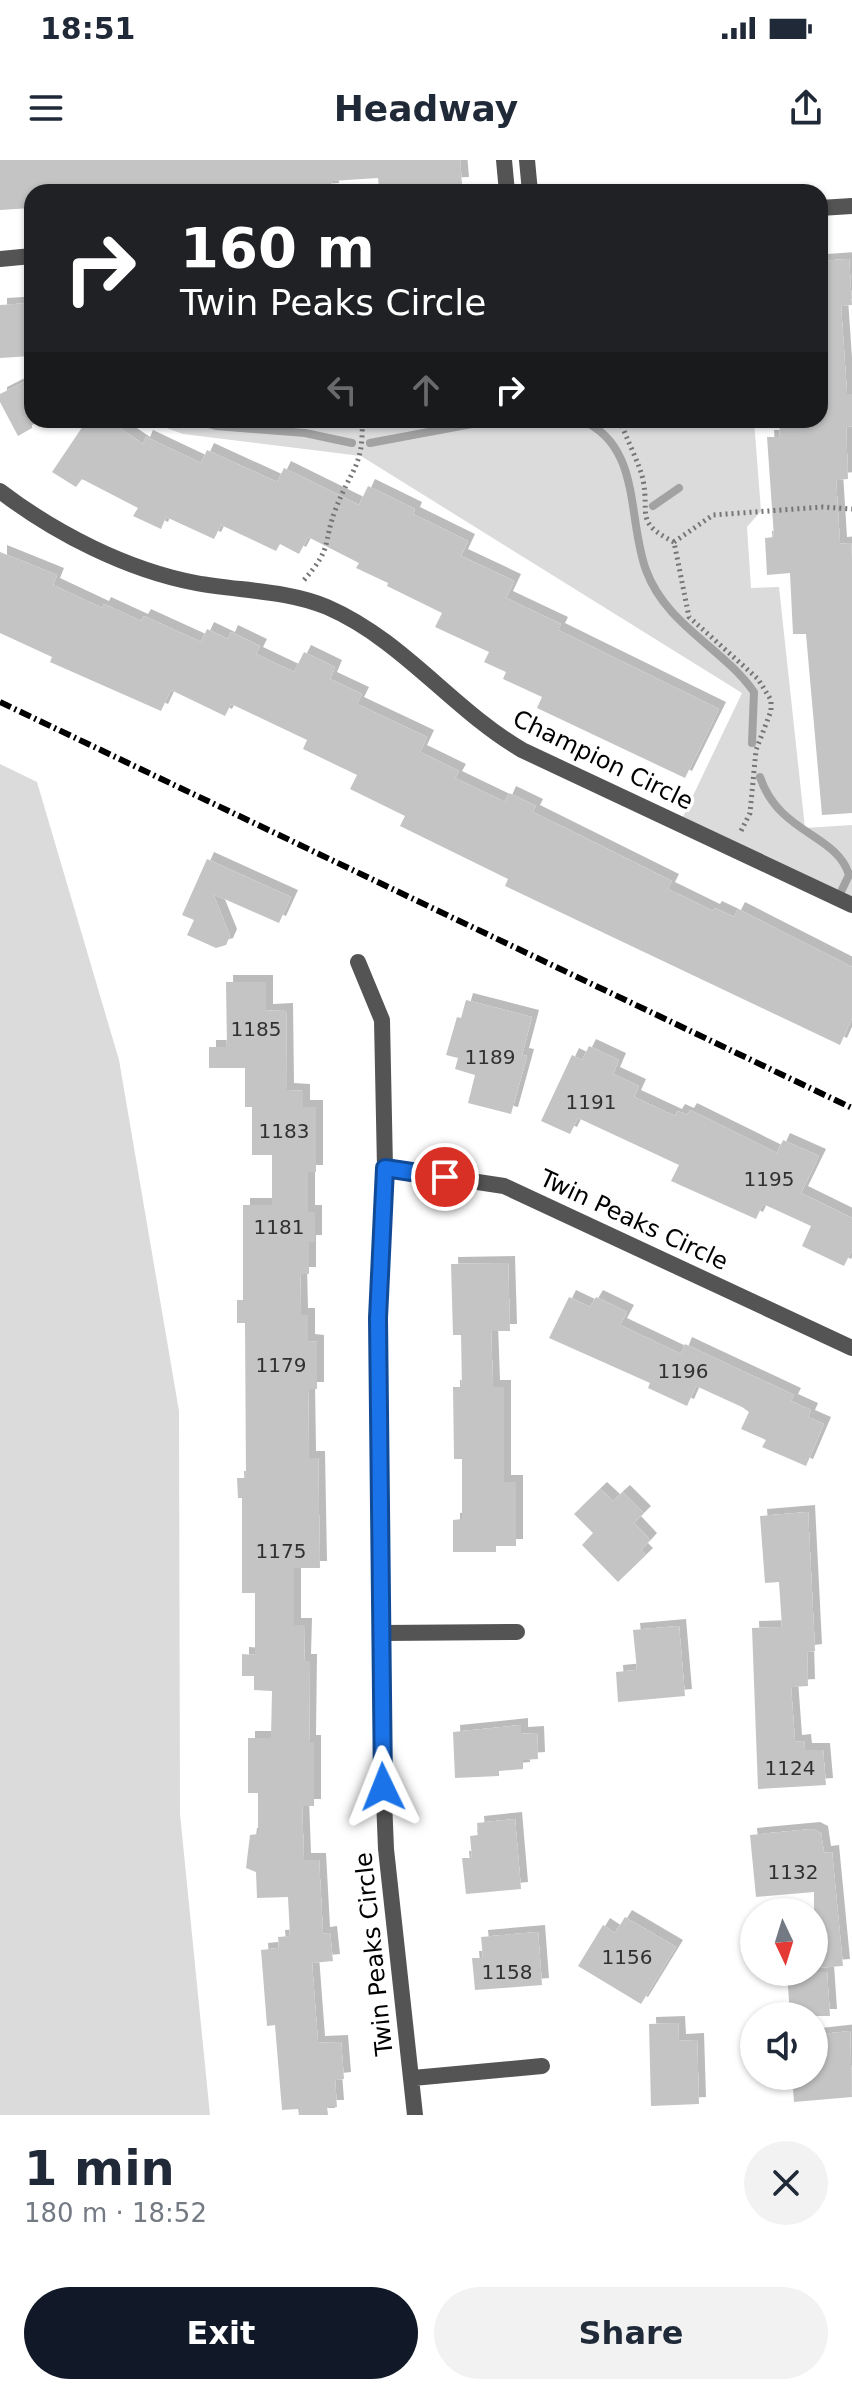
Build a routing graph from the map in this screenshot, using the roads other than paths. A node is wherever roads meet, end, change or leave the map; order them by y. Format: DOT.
graph roads {
  1 [pos="504,160"];
  2 [pos="527,160"];
  3 [pos="506,184"];
  4 [pos="529,184"];
  5 [pos="852,206"];
  6 [pos="828,208"];
  7 [pos="24,257"];
  8 [pos="0,259"];
  9 [pos="0,491"];
  10 [pos="852,905"];
  11 [pos="358,962"];
  12 [pos="385,1168"];
  13 [pos="852,1348"];
  14 [pos="517,1632"];
  15 [pos="382,1633"];
  16 [pos="542,2066"];
  17 [pos="413,2078"];
  18 [pos="415,2115"];
  1 -- 3 [label="street"];
  2 -- 4 [label="street"];
  5 -- 6 [label="street"];
  7 -- 8 [label="street"];
  9 -- 10 [label="street, Champion Circle"];
  11 -- 12 [label="street, Twin Peaks Circle"];
  12 -- 13 [label="street, Twin Peaks Circle"];
  12 -- 15 [label="street, Twin Peaks Circle"];
  14 -- 15 [label="street"];
  15 -- 17 [label="street, Twin Peaks Circle"];
  16 -- 17 [label="street, Twin Peaks Circle"];
  17 -- 18 [label="street, Twin Peaks Circle"];
}
